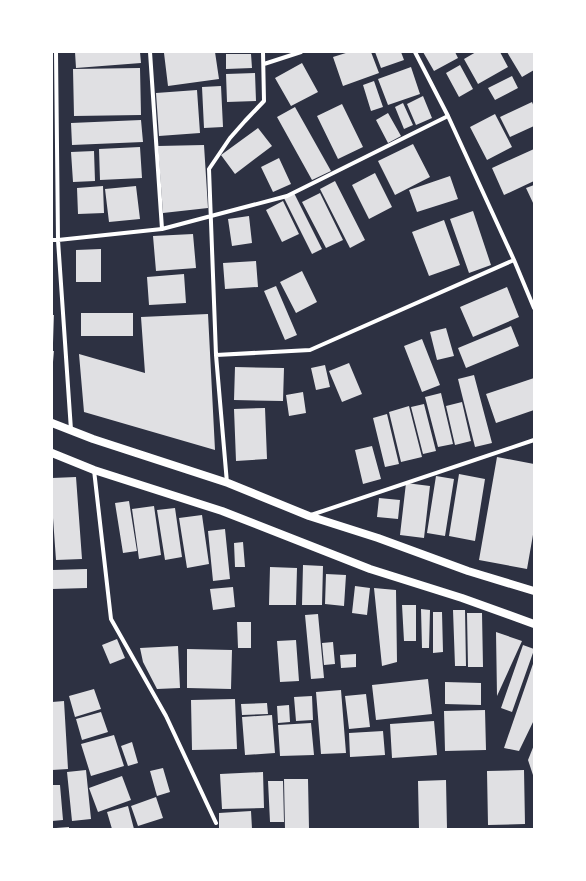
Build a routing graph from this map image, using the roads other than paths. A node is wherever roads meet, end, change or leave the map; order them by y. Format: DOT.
graph roads {
  1 [pos="56,52"];
  2 [pos="150,52"];
  3 [pos="263,52"];
  4 [pos="301,52"];
  5 [pos="414,52"];
  6 [pos="264,64"];
  7 [pos="448,116"];
  8 [pos="210,216"];
  9 [pos="162,229"];
  10 [pos="52,240"];
  11 [pos="58,240"];
  12 [pos="514,260"];
  13 [pos="534,308"];
  14 [pos="216,355"];
  15 [pos="52,423"];
  16 [pos="71,430"];
  17 [pos="534,440"];
  18 [pos="52,453"];
  19 [pos="94,470"];
  20 [pos="228,483"];
  21 [pos="309,516"];
  22 [pos="534,591"];
  23 [pos="534,624"];
  24 [pos="216,823"];
  1 -- 11 [label="street"];
  2 -- 9 [label="street"];
  3 -- 6 [label="street"];
  4 -- 6 [label="street"];
  5 -- 7 [label="street"];
  6 -- 8 [label="street"];
  7 -- 8 [label="street"];
  7 -- 12 [label="street"];
  8 -- 9 [label="street"];
  8 -- 14 [label="street"];
  9 -- 11 [label="street"];
  10 -- 11 [label="street"];
  11 -- 16 [label="street"];
  12 -- 13 [label="street"];
  12 -- 14 [label="street"];
  14 -- 20 [label="street"];
  15 -- 16 [label="main road"];
  16 -- 20 [label="main road"];
  17 -- 21 [label="street"];
  18 -- 19 [label="main road"];
  19 -- 23 [label="main road"];
  19 -- 24 [label="street"];
  20 -- 21 [label="main road"];
  21 -- 22 [label="main road"];
}
